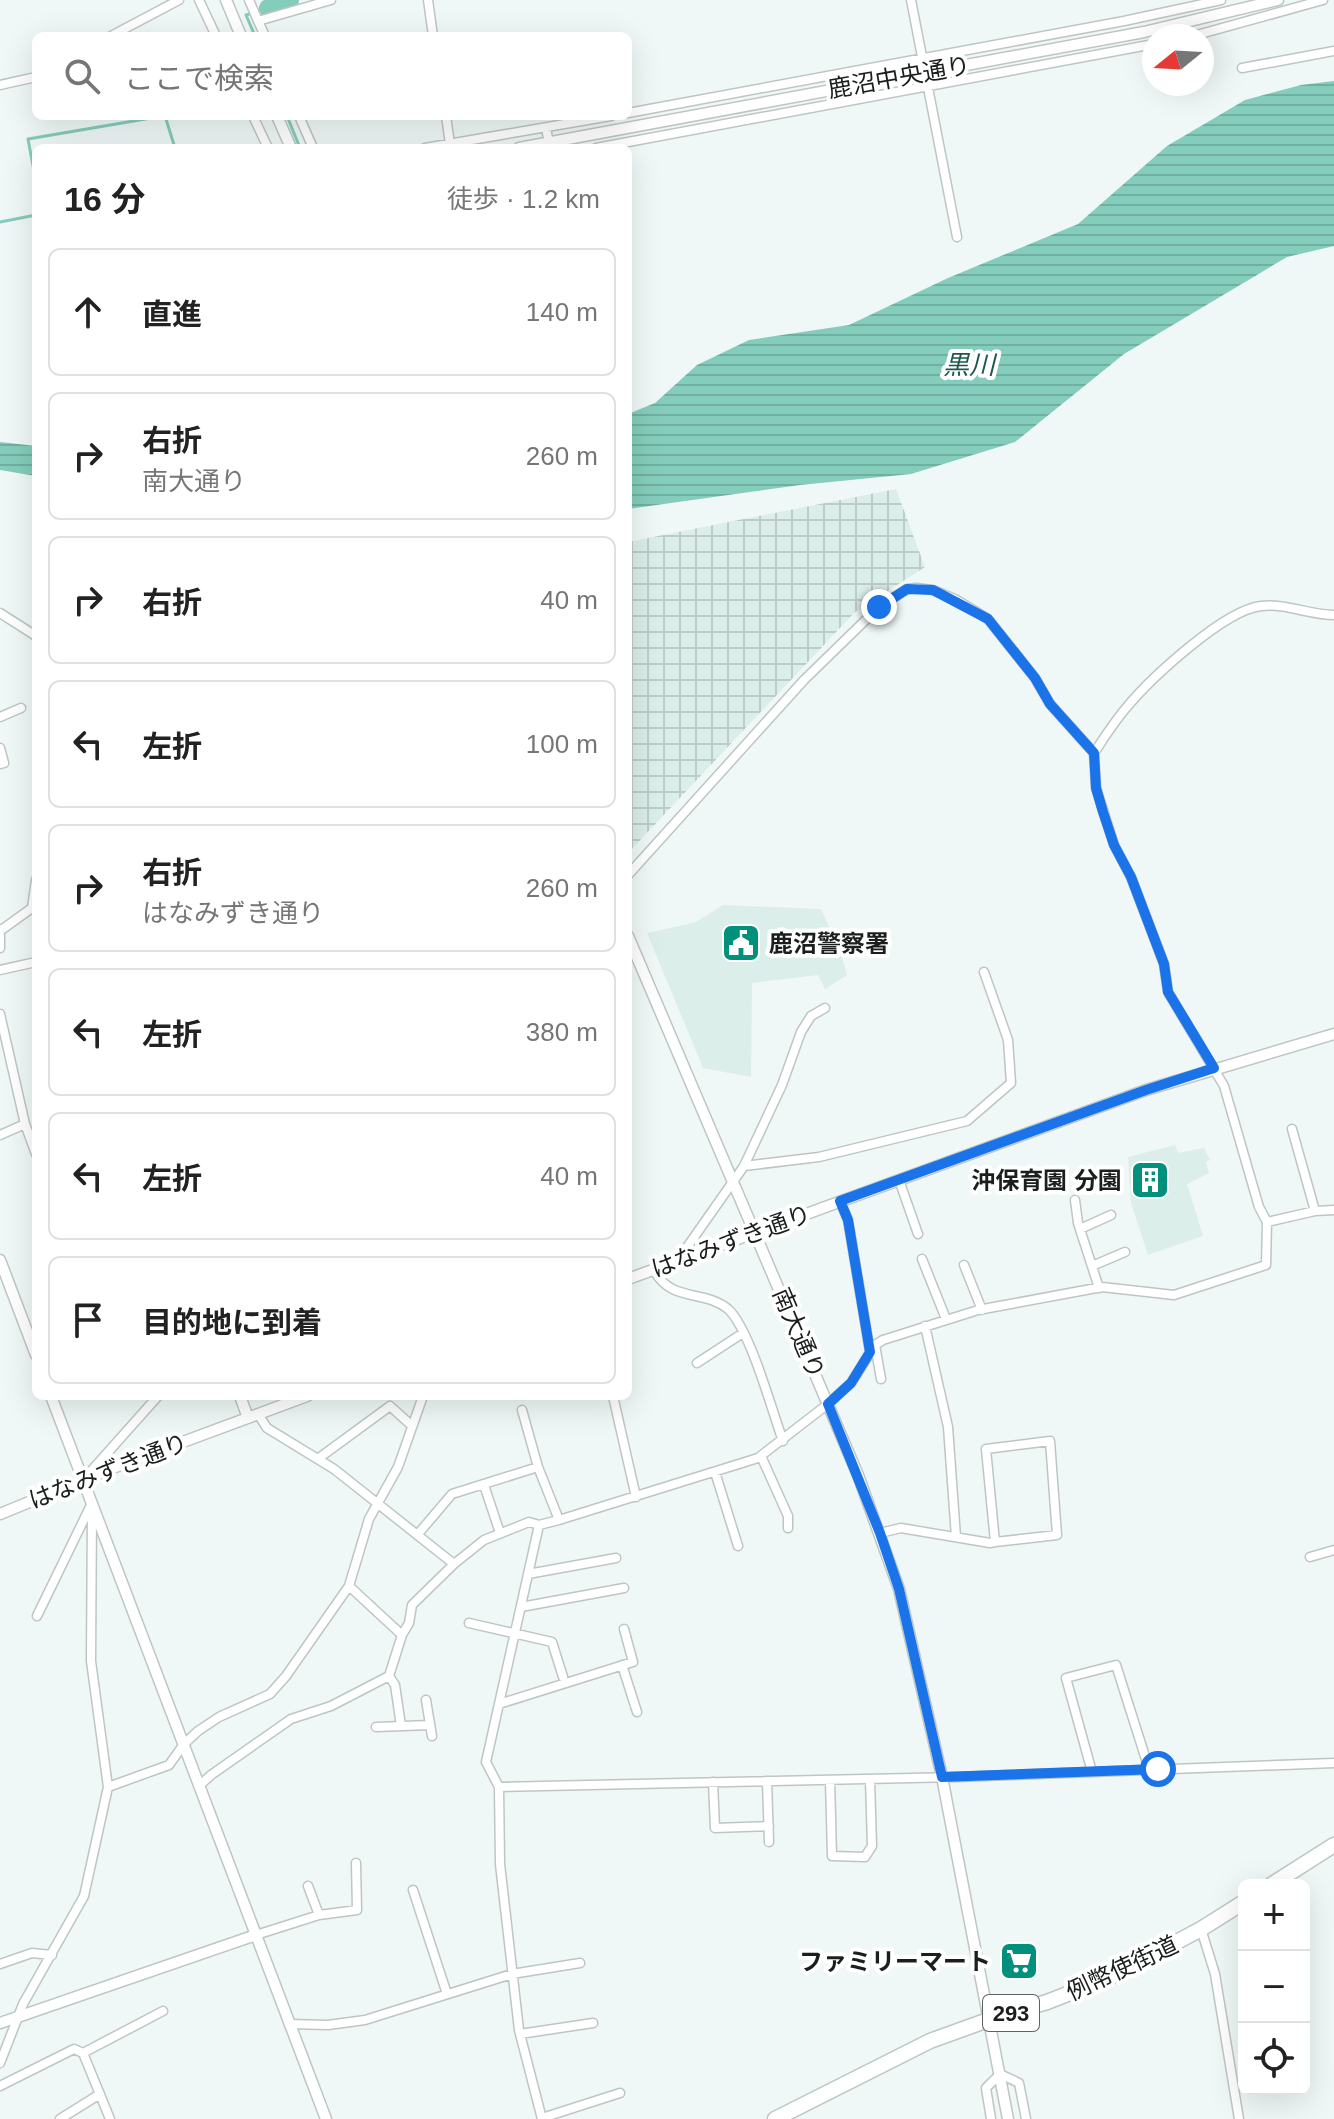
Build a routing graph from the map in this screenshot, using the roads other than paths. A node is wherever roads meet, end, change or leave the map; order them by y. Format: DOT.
graph roads {
  1 [pos="179,0"];
  2 [pos="199,0"];
  3 [pos="226,0"];
  4 [pos="250,0"];
  5 [pos="331,0"];
  6 [pos="428,0"];
  7 [pos="911,0"];
  8 [pos="1221,0"];
  9 [pos="1278,0"];
  10 [pos="1323,0"];
  11 [pos="1206,2"];
  12 [pos="258,21"];
  13 [pos="1214,31"];
  14 [pos="119,32"];
  15 [pos="214,32"];
  16 [pos="239,32"];
  17 [pos="263,32"];
  18 [pos="432,32"];
  19 [pos="1142,46"];
  20 [pos="1334,51"];
  21 [pos="922,58"];
  22 [pos="1242,68"];
  23 [pos="925,72"];
  24 [pos="32,78"];
  25 [pos="0,85"];
  26 [pos="928,87"];
  27 [pos="632,112"];
  28 [pos="255,120"];
  29 [pos="279,120"];
  30 [pos="301,120"];
  31 [pos="447,120"];
  32 [pos="589,120"];
  33 [pos="546,128"];
  34 [pos="266,144"];
  35 [pos="289,144"];
  36 [pos="311,144"];
  37 [pos="450,144"];
  38 [pos="549,144"];
  39 [pos="554,144"];
  40 [pos="618,144"];
  41 [pos="957,237"];
  42 [pos="0,613"];
  43 [pos="1334,615"];
  44 [pos="32,633"];
  45 [pos="21,708"];
  46 [pos="0,717"];
  47 [pos="0,748"];
  48 [pos="1094,753"];
  49 [pos="0,764"];
  50 [pos="632,871"];
  51 [pos="32,907"];
  52 [pos="0,929"];
  53 [pos="0,941"];
  54 [pos="632,945"];
  55 [pos="0,948"];
  56 [pos="32,963"];
  57 [pos="0,970"];
  58 [pos="984,972"];
  59 [pos="825,1008"];
  60 [pos="0,1014"];
  61 [pos="1334,1034"];
  62 [pos="12,1061"];
  63 [pos="0,1066"];
  64 [pos="1214,1068"];
  65 [pos="25,1124"];
  66 [pos="1292,1129"];
  67 [pos="0,1135"];
  68 [pos="32,1143"];
  69 [pos="744,1166"];
  70 [pos="899,1180"];
  71 [pos="734,1182"];
  72 [pos="1075,1200"];
  73 [pos="840,1201"];
  74 [pos="1334,1210"];
  75 [pos="1315,1211"];
  76 [pos="1111,1215"];
  77 [pos="1267,1222"];
  78 [pos="1080,1229"];
  79 [pos="756,1232"];
  80 [pos="918,1234"];
  81 [pos="1125,1252"];
  82 [pos="922,1259"];
  83 [pos="0,1260"];
  84 [pos="677,1261"];
  85 [pos="964,1265"];
  86 [pos="1092,1266"];
  87 [pos="654,1270"];
  88 [pos="2,1274"];
  89 [pos="632,1278"];
  90 [pos="1099,1288"];
  91 [pos="982,1310"];
  92 [pos="946,1319"];
  93 [pos="925,1326"];
  94 [pos="31,1327"];
  95 [pos="743,1333"];
  96 [pos="873,1348"];
  97 [pos="697,1363"];
  98 [pos="881,1379"];
  99 [pos="53,1400"];
  100 [pos="154,1400"];
  101 [pos="243,1400"];
  102 [pos="296,1400"];
  103 [pos="421,1400"];
  104 [pos="614,1400"];
  105 [pos="828,1404"];
  106 [pos="522,1410"];
  107 [pos="253,1416"];
  108 [pos="411,1425"];
  109 [pos="783,1441"];
  110 [pos="761,1456"];
  111 [pos="319,1458"];
  112 [pos="538,1467"];
  113 [pos="715,1472"];
  114 [pos="83,1480"];
  115 [pos="484,1485"];
  116 [pos="636,1497"];
  117 [pos="378,1501"];
  118 [pos="92,1502"];
  119 [pos="0,1514"];
  120 [pos="559,1520"];
  121 [pos="539,1525"];
  122 [pos="788,1528"];
  123 [pos="500,1533"];
  124 [pos="880,1533"];
  125 [pos="418,1534"];
  126 [pos="956,1537"];
  127 [pos="995,1542"];
  128 [pos="738,1546"];
  129 [pos="1334,1550"];
  130 [pos="1310,1557"];
  131 [pos="616,1558"];
  132 [pos="454,1564"];
  133 [pos="528,1574"];
  134 [pos="349,1586"];
  135 [pos="624,1588"];
  136 [pos="521,1607"];
  137 [pos="37,1616"];
  138 [pos="469,1623"];
  139 [pos="624,1629"];
  140 [pos="515,1634"];
  141 [pos="402,1635"];
  142 [pos="622,1665"];
  143 [pos="389,1676"];
  144 [pos="563,1677"];
  145 [pos="426,1700"];
  146 [pos="499,1704"];
  147 [pos="637,1712"];
  148 [pos="430,1725"];
  149 [pos="401,1726"];
  150 [pos="376,1727"];
  151 [pos="432,1736"];
  152 [pos="184,1744"];
  153 [pos="1334,1763"];
  154 [pos="1149,1769"];
  155 [pos="1092,1772"];
  156 [pos="942,1777"];
  157 [pos="870,1779"];
  158 [pos="830,1780"];
  159 [pos="767,1781"];
  160 [pos="713,1782"];
  161 [pos="199,1786"];
  162 [pos="108,1787"];
  163 [pos="499,1787"];
  164 [pos="769,1826"];
  165 [pos="769,1842"];
  166 [pos="1334,1845"];
  167 [pos="356,1863"];
  168 [pos="1280,1879"];
  169 [pos="308,1886"];
  170 [pos="413,1890"];
  171 [pos="1238,1906"];
  172 [pos="319,1915"];
  173 [pos="1201,1929"];
  174 [pos="256,1935"];
  175 [pos="52,1955"];
  176 [pos="580,1963"];
  177 [pos="0,1964"];
  178 [pos="512,1974"];
  179 [pos="447,1994"];
  180 [pos="163,2011"];
  181 [pos="18,2017"];
  182 [pos="988,2020"];
  183 [pos="0,2023"];
  184 [pos="593,2023"];
  185 [pos="289,2024"];
  186 [pos="520,2034"];
  187 [pos="83,2053"];
  188 [pos="0,2063"];
  189 [pos="1000,2074"];
  190 [pos="0,2086"];
  191 [pos="620,2093"];
  192 [pos="100,2094"];
  193 [pos="542,2118"];
  194 [pos="60,2119"];
  195 [pos="110,2119"];
  196 [pos="326,2119"];
  197 [pos="775,2119"];
  198 [pos="991,2119"];
  199 [pos="1008,2119"];
  200 [pos="1026,2119"];
  201 [pos="1239,2119"];
  1 -- 14 [label="street"];
  2 -- 15 [label="street"];
  3 -- 16 [label="street"];
  4 -- 12 [label="street"];
  5 -- 12 [label="street"];
  6 -- 18 [label="street"];
  7 -- 21 [label="street"];
  8 -- 11 [label="street"];
  9 -- 23 [label="street, 鹿沼中央通り"];
  10 -- 13 [label="street"];
  11 -- 21 [label="street"];
  12 -- 17 [label="street"];
  19 -- 26 [label="street"];
  20 -- 22 [label="street"];
  21 -- 23 [label="street"];
  21 -- 27 [label="street"];
  23 -- 26 [label="street"];
  23 -- 39 [label="street, 鹿沼中央通り"];
  24 -- 25 [label="street"];
  26 -- 40 [label="street"];
  26 -- 41 [label="street"];
  28 -- 34 [label="street"];
  29 -- 35 [label="street"];
  30 -- 36 [label="street"];
  31 -- 37 [label="street"];
  32 -- 33 [label="street"];
  33 -- 37 [label="street"];
  33 -- 38 [label="street"];
  42 -- 44 [label="street"];
  43 -- 48 [label="street"];
  45 -- 46 [label="street"];
  47 -- 49 [label="street"];
  48 -- 50 [label="street"];
  48 -- 64 [label="street"];
  51 -- 52 [label="street"];
  52 -- 53 [label="street"];
  53 -- 55 [label="street"];
  54 -- 71 [label="street, 南大通り"];
  56 -- 57 [label="street"];
  58 -- 69 [label="street"];
  59 -- 69 [label="street"];
  60 -- 62 [label="street"];
  61 -- 64 [label="street, はなみずき通り"];
  62 -- 63 [label="street"];
  62 -- 65 [label="street"];
  64 -- 70 [label="street, はなみずき通り"];
  64 -- 77 [label="street"];
  65 -- 67 [label="street"];
  65 -- 68 [label="street"];
  66 -- 75 [label="street"];
  69 -- 71 [label="street"];
  70 -- 73 [label="street, はなみずき通り"];
  70 -- 80 [label="street"];
  71 -- 79 [label="street, 南大通り"];
  71 -- 84 [label="street"];
  72 -- 78 [label="street"];
  73 -- 79 [label="street, はなみずき通り"];
  73 -- 96 [label="street"];
  74 -- 75 [label="street"];
  75 -- 77 [label="street"];
  76 -- 78 [label="street"];
  77 -- 90 [label="street"];
  78 -- 86 [label="street"];
  79 -- 84 [label="street, はなみずき通り"];
  79 -- 105 [label="street, 南大通り"];
  81 -- 86 [label="street"];
  82 -- 92 [label="street"];
  83 -- 88 [label="street"];
  84 -- 87 [label="street, はなみずき通り"];
  85 -- 91 [label="street"];
  86 -- 90 [label="street"];
  87 -- 89 [label="street, はなみずき通り"];
  87 -- 95 [label="street"];
  88 -- 94 [label="street"];
  90 -- 91 [label="street"];
  91 -- 92 [label="street"];
  92 -- 93 [label="street"];
  93 -- 96 [label="street"];
  93 -- 126 [label="street"];
  95 -- 97 [label="street"];
  95 -- 109 [label="street"];
  96 -- 98 [label="street"];
  96 -- 105 [label="street"];
  99 -- 114 [label="street"];
  100 -- 114 [label="street"];
  101 -- 107 [label="street"];
  102 -- 107 [label="street, はなみずき通り"];
  103 -- 108 [label="street"];
  104 -- 116 [label="street"];
  105 -- 109 [label="street"];
  105 -- 124 [label="street, 南大通り"];
  106 -- 112 [label="street"];
  107 -- 111 [label="street"];
  107 -- 114 [label="street, はなみずき通り"];
  108 -- 111 [label="street"];
  108 -- 117 [label="street"];
  109 -- 110 [label="street"];
  110 -- 113 [label="street"];
  110 -- 122 [label="street"];
  111 -- 117 [label="street"];
  112 -- 115 [label="street"];
  112 -- 120 [label="street"];
  113 -- 116 [label="street"];
  113 -- 128 [label="street"];
  114 -- 118 [label="street"];
  114 -- 119 [label="street, はなみずき通り"];
  115 -- 123 [label="street"];
  115 -- 125 [label="street"];
  116 -- 120 [label="street"];
  117 -- 125 [label="street"];
  117 -- 134 [label="street"];
  118 -- 137 [label="street"];
  118 -- 152 [label="street"];
  118 -- 162 [label="street"];
  120 -- 121 [label="street"];
  121 -- 123 [label="street"];
  121 -- 133 [label="street"];
  123 -- 132 [label="street"];
  124 -- 126 [label="street"];
  124 -- 156 [label="street, 南大通り"];
  125 -- 132 [label="street"];
  126 -- 127 [label="street"];
  127 -- 127 [label="street"];
  129 -- 130 [label="street"];
  131 -- 133 [label="street"];
  132 -- 141 [label="street"];
  133 -- 136 [label="street"];
  134 -- 141 [label="street"];
  134 -- 152 [label="street"];
  135 -- 136 [label="street"];
  136 -- 140 [label="street"];
  138 -- 140 [label="street"];
  139 -- 142 [label="street"];
  140 -- 144 [label="street"];
  140 -- 146 [label="street"];
  141 -- 143 [label="street"];
  142 -- 146 [label="street"];
  142 -- 147 [label="street"];
  143 -- 149 [label="street"];
  143 -- 161 [label="street"];
  145 -- 148 [label="street"];
  146 -- 163 [label="street"];
  148 -- 149 [label="street"];
  148 -- 151 [label="street"];
  149 -- 150 [label="street"];
  152 -- 161 [label="street"];
  152 -- 162 [label="street"];
  153 -- 154 [label="street"];
  154 -- 155 [label="street"];
  154 -- 155 [label="street"];
  155 -- 156 [label="street"];
  156 -- 157 [label="street"];
  156 -- 182 [label="street, 南大通り"];
  157 -- 158 [label="street"];
  157 -- 158 [label="street"];
  158 -- 159 [label="street"];
  159 -- 160 [label="street"];
  159 -- 164 [label="street"];
  160 -- 163 [label="street"];
  160 -- 164 [label="street"];
  161 -- 174 [label="street"];
  162 -- 175 [label="street"];
  163 -- 178 [label="street"];
  164 -- 165 [label="street"];
  166 -- 168 [label="highway"];
  167 -- 172 [label="street"];
  169 -- 172 [label="street"];
  170 -- 179 [label="street"];
  171 -- 173 [label="highway, 例幣使街道 / 293"];
  172 -- 174 [label="street"];
  173 -- 182 [label="highway, 例幣使街道 / 293"];
  173 -- 201 [label="street"];
  174 -- 181 [label="street"];
  174 -- 185 [label="street"];
  175 -- 177 [label="street"];
  175 -- 181 [label="street"];
  176 -- 178 [label="street"];
  178 -- 179 [label="street"];
  178 -- 186 [label="street"];
  179 -- 185 [label="street"];
  180 -- 187 [label="street"];
  181 -- 183 [label="street"];
  181 -- 188 [label="street"];
  182 -- 189 [label="street, 南大通り"];
  182 -- 197 [label="highway, 例幣使街道 / 293"];
  184 -- 186 [label="street"];
  185 -- 196 [label="street"];
  186 -- 193 [label="street"];
  187 -- 190 [label="street"];
  187 -- 192 [label="street"];
  189 -- 198 [label="street"];
  189 -- 199 [label="street, 南大通り"];
  189 -- 200 [label="street"];
  191 -- 193 [label="street"];
  192 -- 194 [label="street"];
  192 -- 195 [label="street"];
}
